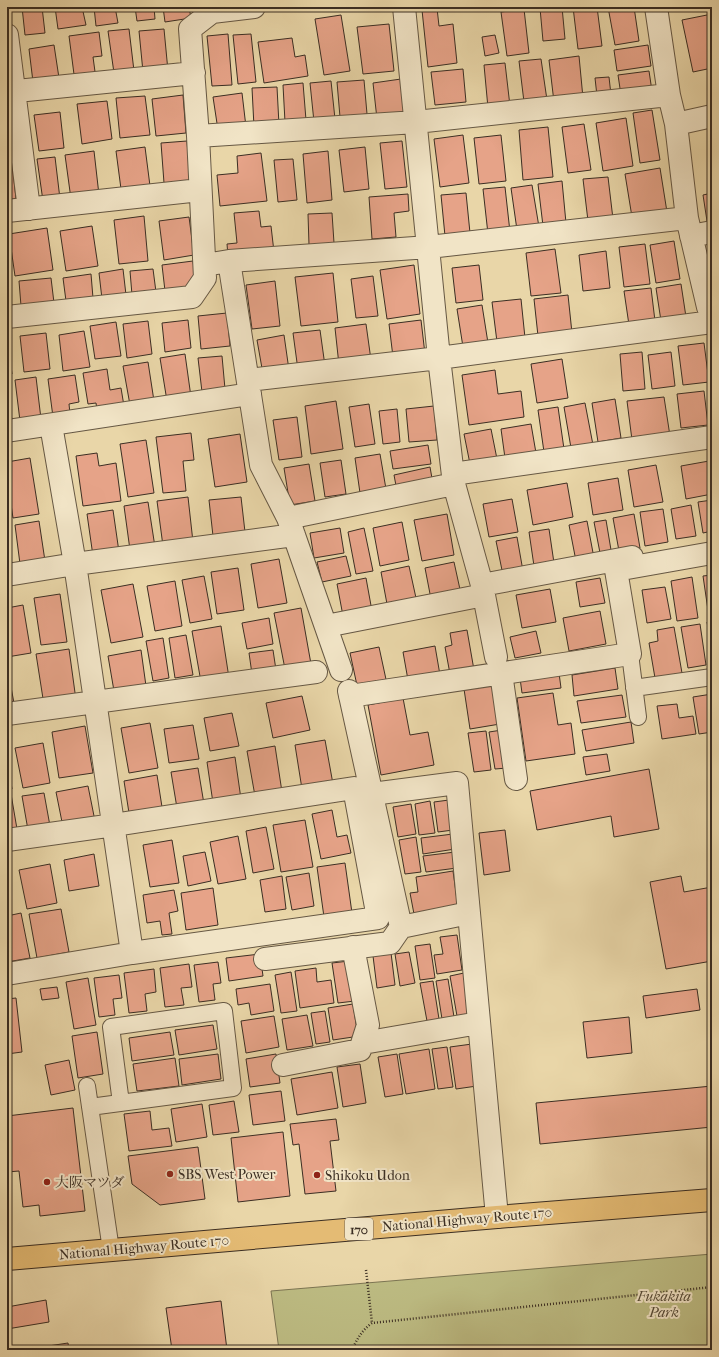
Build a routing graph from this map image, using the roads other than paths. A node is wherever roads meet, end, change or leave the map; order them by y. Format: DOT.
graph roads {
  1 [pos="254,7"];
  2 [pos="404,7"];
  3 [pos="662,8"];
  4 [pos="211,9"];
  5 [pos="7,35"];
  6 [pos="194,73"];
  7 [pos="10,91"];
  8 [pos="669,95"];
  9 [pos="712,116"];
  10 [pos="416,122"];
  11 [pos="676,124"];
  12 [pos="198,136"];
  13 [pos="200,190"];
  14 [pos="29,209"];
  15 [pos="7,211"];
  16 [pos="689,227"];
  17 [pos="712,232"];
  18 [pos="428,247"];
  19 [pos="229,261"];
  20 [pos="205,265"];
  21 [pos="711,313"];
  22 [pos="7,317"];
  23 [pos="439,358"];
  24 [pos="249,387"];
  25 [pos="52,425"];
  26 [pos="7,431"];
  27 [pos="712,437"];
  28 [pos="453,479"];
  29 [pos="291,526"];
  30 [pos="712,542"];
  31 [pos="712,553"];
  32 [pos="75,564"];
  33 [pos="7,575"];
  34 [pos="483,590"];
  35 [pos="326,626"];
  36 [pos="630,654"];
  37 [pos="498,665"];
  38 [pos="341,670"];
  39 [pos="316,672"];
  40 [pos="712,677"];
  41 [pos="634,688"];
  42 [pos="94,701"];
  43 [pos="7,714"];
  44 [pos="638,716"];
  45 [pos="516,779"];
  46 [pos="372,794"];
  47 [pos="114,825"];
  48 [pos="7,840"];
  49 [pos="469,913"];
  50 [pos="401,927"];
  51 [pos="353,947"];
  52 [pos="132,953"];
  53 [pos="265,959"];
  54 [pos="7,974"];
  55 [pos="479,1024"];
  56 [pos="363,1043"];
  57 [pos="283,1065"];
  58 [pos="87,1086"];
  59 [pos="121,1103"];
  60 [pos="90,1107"];
  61 [pos="712,1200"];
  62 [pos="497,1217"];
  63 [pos="111,1250"];
  64 [pos="7,1259"];
  1 -- 4 [label="street"];
  2 -- 10 [label="street"];
  3 -- 8 [label="street"];
  4 -- 6 [label="street"];
  5 -- 7 [label="street"];
  6 -- 7 [label="street"];
  6 -- 12 [label="street"];
  7 -- 14 [label="street"];
  8 -- 10 [label="street"];
  8 -- 11 [label="street"];
  9 -- 11 [label="street"];
  10 -- 12 [label="street"];
  10 -- 18 [label="street"];
  11 -- 16 [label="street"];
  12 -- 13 [label="street"];
  13 -- 14 [label="street"];
  13 -- 20 [label="street"];
  14 -- 15 [label="street"];
  16 -- 17 [label="street"];
  16 -- 18 [label="street"];
  16 -- 21 [label="street"];
  18 -- 19 [label="street"];
  18 -- 23 [label="street"];
  19 -- 20 [label="street"];
  19 -- 24 [label="street"];
  20 -- 22 [label="street"];
  21 -- 23 [label="street"];
  23 -- 24 [label="street"];
  23 -- 28 [label="street"];
  24 -- 25 [label="street"];
  24 -- 29 [label="street"];
  25 -- 26 [label="street"];
  25 -- 32 [label="street"];
  27 -- 28 [label="street"];
  28 -- 29 [label="street"];
  28 -- 34 [label="street"];
  29 -- 32 [label="street"];
  29 -- 35 [label="street"];
  30 -- 34 [label="street"];
  31 -- 36 [label="street"];
  32 -- 33 [label="street"];
  32 -- 42 [label="street"];
  34 -- 35 [label="street"];
  34 -- 37 [label="street"];
  35 -- 38 [label="street"];
  36 -- 37 [label="street"];
  36 -- 41 [label="lane"];
  37 -- 45 [label="street"];
  37 -- 46 [label="street"];
  39 -- 42 [label="street"];
  40 -- 41 [label="lane"];
  41 -- 44 [label="lane"];
  42 -- 43 [label="street"];
  42 -- 47 [label="street"];
  46 -- 49 [label="street"];
  46 -- 50 [label="street"];
  47 -- 48 [label="street"];
  47 -- 52 [label="street"];
  47 -- 52 [label="street"];
  49 -- 50 [label="street"];
  49 -- 55 [label="street"];
  50 -- 51 [label="street"];
  51 -- 53 [label="street"];
  51 -- 56 [label="street"];
  52 -- 54 [label="street"];
  55 -- 56 [label="street"];
  55 -- 62 [label="street"];
  56 -- 57 [label="street"];
  58 -- 60 [label="lane"];
  59 -- 59 [label="lane"];
  59 -- 60 [label="lane"];
  60 -- 63 [label="lane"];
  61 -- 62 [label="highway, National Highway Route 170 / 170"];
  62 -- 63 [label="highway, National Highway Route 170 / 170"];
  63 -- 64 [label="highway, National Highway Route 170 / 170"];
}
